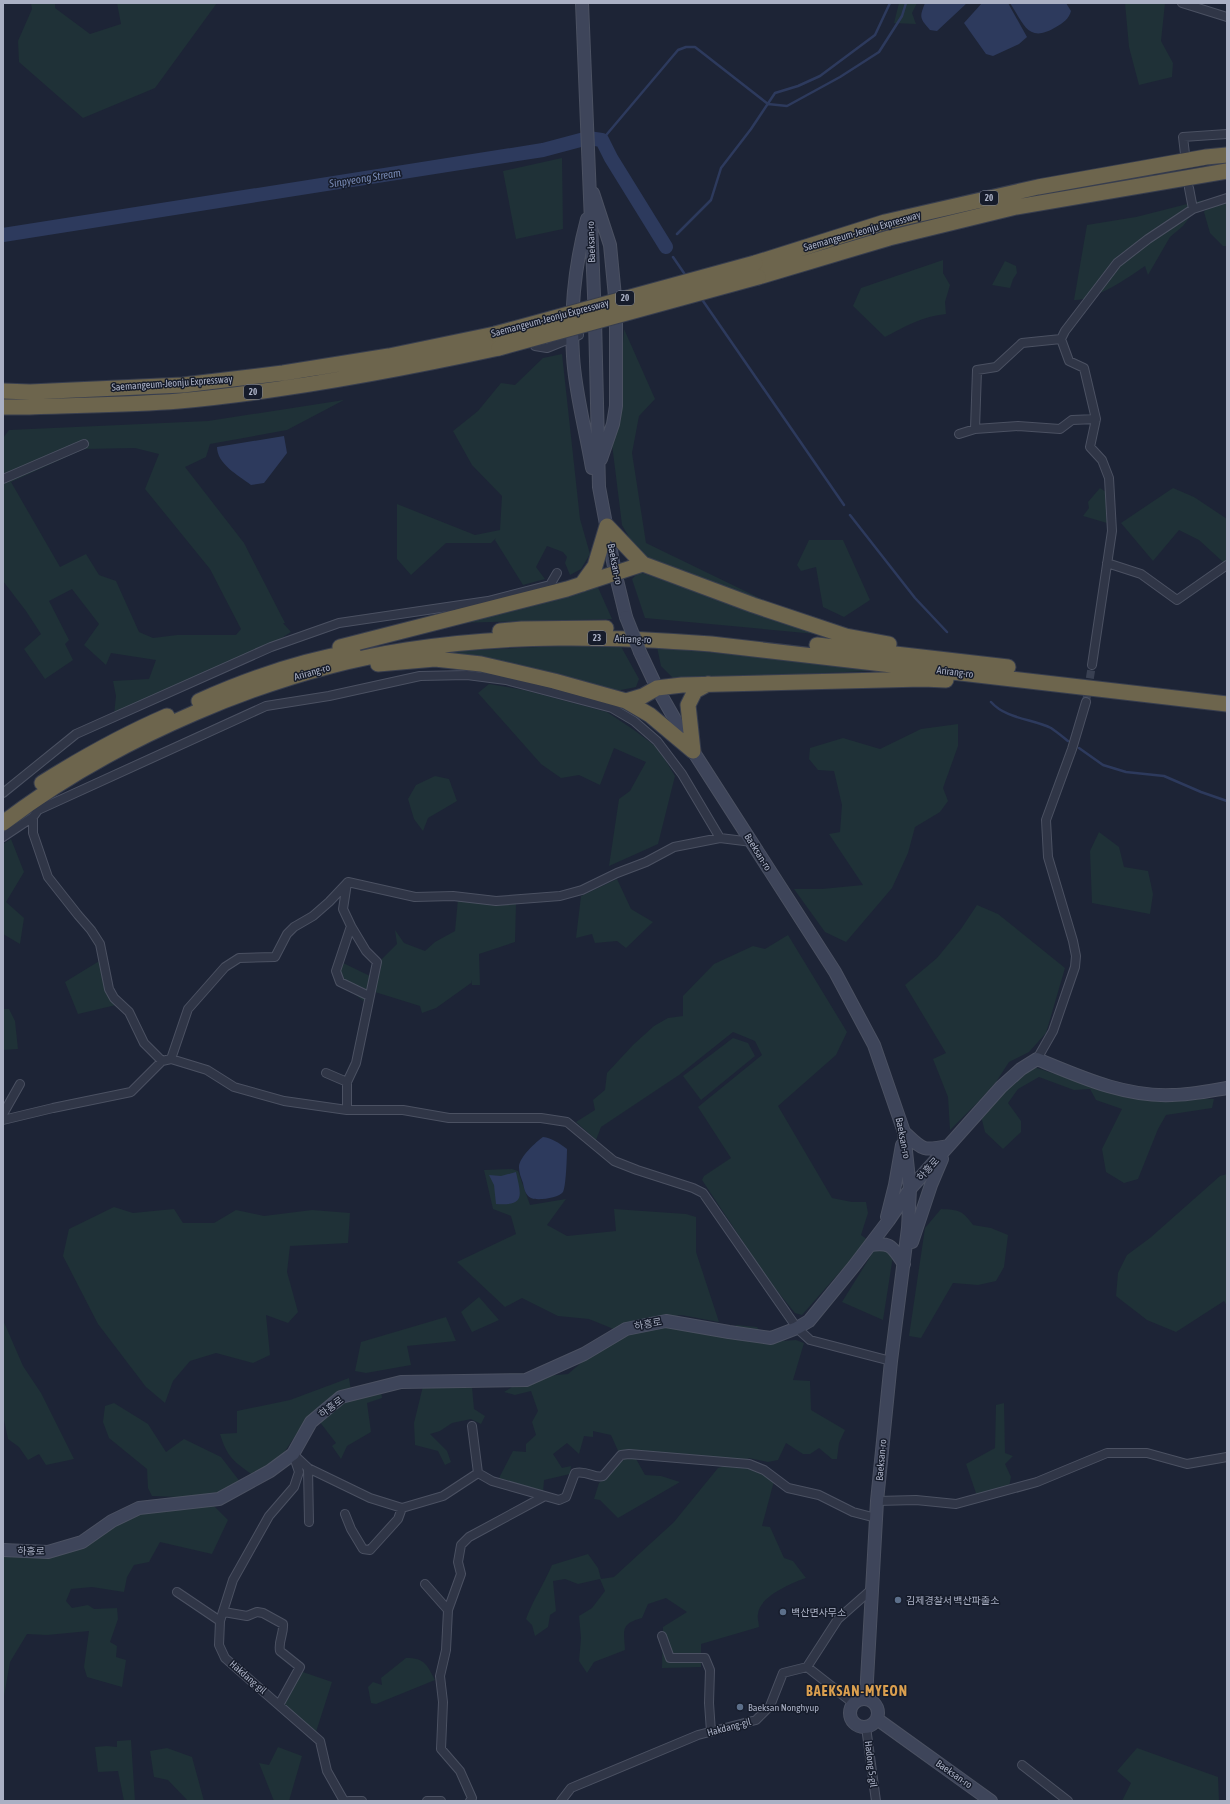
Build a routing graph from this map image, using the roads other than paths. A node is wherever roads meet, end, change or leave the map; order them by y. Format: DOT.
graph roads {
  1 [pos="582,3"];
  2 [pos="1182,3"];
  3 [pos="1227,17"];
  4 [pos="1227,134"];
  5 [pos="1185,154"];
  6 [pos="1227,155"];
  7 [pos="1227,171"];
  8 [pos="1166,180"];
  9 [pos="589,181"];
  10 [pos="1227,181"];
  11 [pos="1189,188"];
  12 [pos="1227,198"];
  13 [pos="590,207"];
  14 [pos="1192,209"];
  15 [pos="757,270"];
  16 [pos="576,336"];
  17 [pos="1061,338"];
  18 [pos="497,341"];
  19 [pos="535,346"];
  20 [pos="3,392"];
  21 [pos="3,406"];
  22 [pos="1096,419"];
  23 [pos="975,429"];
  24 [pos="959,434"];
  25 [pos="84,444"];
  26 [pos="598,466"];
  27 [pos="3,479"];
  28 [pos="599,487"];
  29 [pos="607,526"];
  30 [pos="643,564"];
  31 [pos="1107,564"];
  32 [pos="1227,565"];
  33 [pos="615,572"];
  34 [pos="557,573"];
  35 [pos="582,584"];
  36 [pos="330,656"];
  37 [pos="917,656"];
  38 [pos="361,659"];
  39 [pos="1092,665"];
  40 [pos="1008,678"];
  41 [pos="708,684"];
  42 [pos="657,688"];
  43 [pos="1227,694"];
  44 [pos="626,701"];
  45 [pos="1086,702"];
  46 [pos="1227,704"];
  47 [pos="693,751"];
  48 [pos="3,793"];
  49 [pos="3,810"];
  50 [pos="33,816"];
  51 [pos="3,823"];
  52 [pos="3,837"];
  53 [pos="720,838"];
  54 [pos="752,842"];
  55 [pos="348,882"];
  56 [pos="351,926"];
  57 [pos="369,996"];
  58 [pos="171,1058"];
  59 [pos="1037,1059"];
  60 [pos="162,1061"];
  61 [pos="326,1073"];
  62 [pos="347,1082"];
  63 [pos="20,1084"];
  64 [pos="1227,1088"];
  65 [pos="347,1110"];
  66 [pos="3,1114"];
  67 [pos="3,1120"];
  68 [pos="904,1132"];
  69 [pos="948,1146"];
  70 [pos="910,1189"];
  71 [pos="884,1226"];
  72 [pos="870,1245"];
  73 [pos="904,1264"];
  74 [pos="797,1328"];
  75 [pos="891,1361"];
  76 [pos="472,1426"];
  77 [pos="293,1454"];
  78 [pos="1227,1457"];
  79 [pos="308,1468"];
  80 [pos="478,1473"];
  81 [pos="543,1497"];
  82 [pos="877,1501"];
  83 [pos="402,1508"];
  84 [pos="345,1514"];
  85 [pos="876,1518"];
  86 [pos="309,1522"];
  87 [pos="3,1550"];
  88 [pos="425,1584"];
  89 [pos="872,1589"];
  90 [pos="177,1592"];
  91 [pos="448,1610"];
  92 [pos="224,1612"];
  93 [pos="220,1621"];
  94 [pos="662,1636"];
  95 [pos="808,1667"];
  96 [pos="866,1698"];
  97 [pos="853,1703"];
  98 [pos="279,1705"];
  99 [pos="876,1719"];
  100 [pos="866,1727"];
  101 [pos="711,1732"];
  102 [pos="1022,1765"];
  103 [pos="344,1801"];
  104 [pos="349,1801"];
  105 [pos="362,1801"];
  106 [pos="427,1801"];
  107 [pos="441,1801"];
  108 [pos="470,1801"];
  109 [pos="561,1801"];
  110 [pos="876,1801"];
  111 [pos="992,1801"];
  112 [pos="1068,1801"];
  1 -- 9 [label="main road, Baeksan-ro"];
  2 -- 3 [label="street"];
  4 -- 5 [label="street"];
  6 -- 15 [label="highway, Saemangeum-Jeonju Expressway / 20"];
  7 -- 8 [label="highway, Saemangeum-Jeonju Expressway / 20"];
  8 -- 10 [label="highway"];
  8 -- 15 [label="highway, Saemangeum-Jeonju Expressway / 20"];
  9 -- 13 [label="main road, Baeksan-ro"];
  9 -- 26 [label="main road"];
  11 -- 14 [label="street"];
  12 -- 14 [label="street"];
  13 -- 16 [label="main road"];
  13 -- 26 [label="main road, Baeksan-ro"];
  14 -- 17 [label="street"];
  15 -- 18 [label="highway, Saemangeum-Jeonju Expressway / 20, bridge"];
  16 -- 19 [label="street"];
  16 -- 28 [label="main road"];
  17 -- 22 [label="street"];
  17 -- 23 [label="street"];
  18 -- 20 [label="highway, Saemangeum-Jeonju Expressway / 20"];
  18 -- 21 [label="highway, Saemangeum-Jeonju Expressway / 20"];
  22 -- 23 [label="street"];
  22 -- 31 [label="street"];
  23 -- 24 [label="street"];
  25 -- 27 [label="street"];
  26 -- 28 [label="main road, Baeksan-ro"];
  28 -- 29 [label="main road, Baeksan-ro"];
  29 -- 30 [label="highway"];
  29 -- 33 [label="main road, Baeksan-ro"];
  29 -- 35 [label="highway"];
  30 -- 33 [label="highway"];
  30 -- 37 [label="highway"];
  31 -- 32 [label="street"];
  31 -- 39 [label="street"];
  33 -- 35 [label="highway"];
  33 -- 42 [label="main road, Baeksan-ro, bridge"];
  34 -- 48 [label="street"];
  35 -- 36 [label="highway"];
  36 -- 37 [label="highway, Arirang-ro / 23"];
  36 -- 49 [label="highway, Arirang-ro / 23"];
  37 -- 43 [label="highway, Arirang-ro / 23"];
  38 -- 40 [label="highway, Arirang-ro / 23"];
  38 -- 44 [label="highway"];
  38 -- 51 [label="highway, Arirang-ro / 23"];
  40 -- 41 [label="highway"];
  40 -- 46 [label="highway, Arirang-ro / 23"];
  41 -- 42 [label="highway"];
  41 -- 47 [label="highway"];
  42 -- 44 [label="highway"];
  42 -- 47 [label="main road, Baeksan-ro"];
  44 -- 47 [label="highway"];
  45 -- 59 [label="street"];
  47 -- 54 [label="main road, Baeksan-ro"];
  50 -- 52 [label="street"];
  50 -- 53 [label="street"];
  50 -- 60 [label="street"];
  53 -- 54 [label="street"];
  53 -- 55 [label="street"];
  54 -- 68 [label="main road, Baeksan-ro"];
  55 -- 56 [label="street"];
  55 -- 58 [label="street"];
  56 -- 57 [label="street"];
  56 -- 57 [label="street"];
  57 -- 62 [label="street"];
  58 -- 60 [label="street"];
  58 -- 65 [label="street"];
  59 -- 64 [label="main road"];
  59 -- 69 [label="main road, 하흥로"];
  60 -- 67 [label="street"];
  61 -- 62 [label="street"];
  62 -- 65 [label="street"];
  63 -- 66 [label="street"];
  65 -- 74 [label="street"];
  68 -- 69 [label="main road"];
  68 -- 70 [label="main road, Baeksan-ro"];
  68 -- 71 [label="main road"];
  69 -- 70 [label="main road, 하흥로"];
  69 -- 73 [label="main road"];
  70 -- 71 [label="main road, 하흥로"];
  70 -- 73 [label="main road, Baeksan-ro"];
  71 -- 72 [label="main road, 하흥로"];
  72 -- 73 [label="main road"];
  72 -- 74 [label="main road, 하흥로"];
  73 -- 75 [label="main road, Baeksan-ro"];
  74 -- 75 [label="street"];
  74 -- 77 [label="main road, 하흥로"];
  75 -- 82 [label="main road, Baeksan-ro"];
  76 -- 80 [label="street"];
  77 -- 79 [label="street"];
  77 -- 87 [label="main road, 하흥로"];
  77 -- 92 [label="street, Hakdang-gil"];
  78 -- 82 [label="street"];
  79 -- 83 [label="street"];
  79 -- 86 [label="street"];
  80 -- 81 [label="street"];
  80 -- 83 [label="street"];
  81 -- 85 [label="street"];
  81 -- 91 [label="street"];
  82 -- 85 [label="main road, Baeksan-ro"];
  83 -- 84 [label="street"];
  85 -- 89 [label="main road, Baeksan-ro"];
  88 -- 91 [label="street"];
  89 -- 95 [label="street"];
  89 -- 96 [label="main road, Baeksan-ro"];
  90 -- 93 [label="street"];
  91 -- 108 [label="street"];
  92 -- 93 [label="street, Hakdang-gil"];
  92 -- 98 [label="street"];
  93 -- 98 [label="street, Hakdang-gil"];
  94 -- 101 [label="street"];
  95 -- 97 [label="street"];
  95 -- 101 [label="street, Hakdang-gil"];
  96 -- 97 [label="main road"];
  96 -- 99 [label="main road"];
  97 -- 100 [label="main road"];
  98 -- 103 [label="street, Hakdang-gil"];
  99 -- 100 [label="main road"];
  99 -- 111 [label="main road, Baeksan-ro"];
  100 -- 110 [label="street, Hadong 5-gil"];
  101 -- 109 [label="street, Hakdang-gil"];
  102 -- 112 [label="street"];
  104 -- 105 [label="street"];
  106 -- 107 [label="street"];
}
